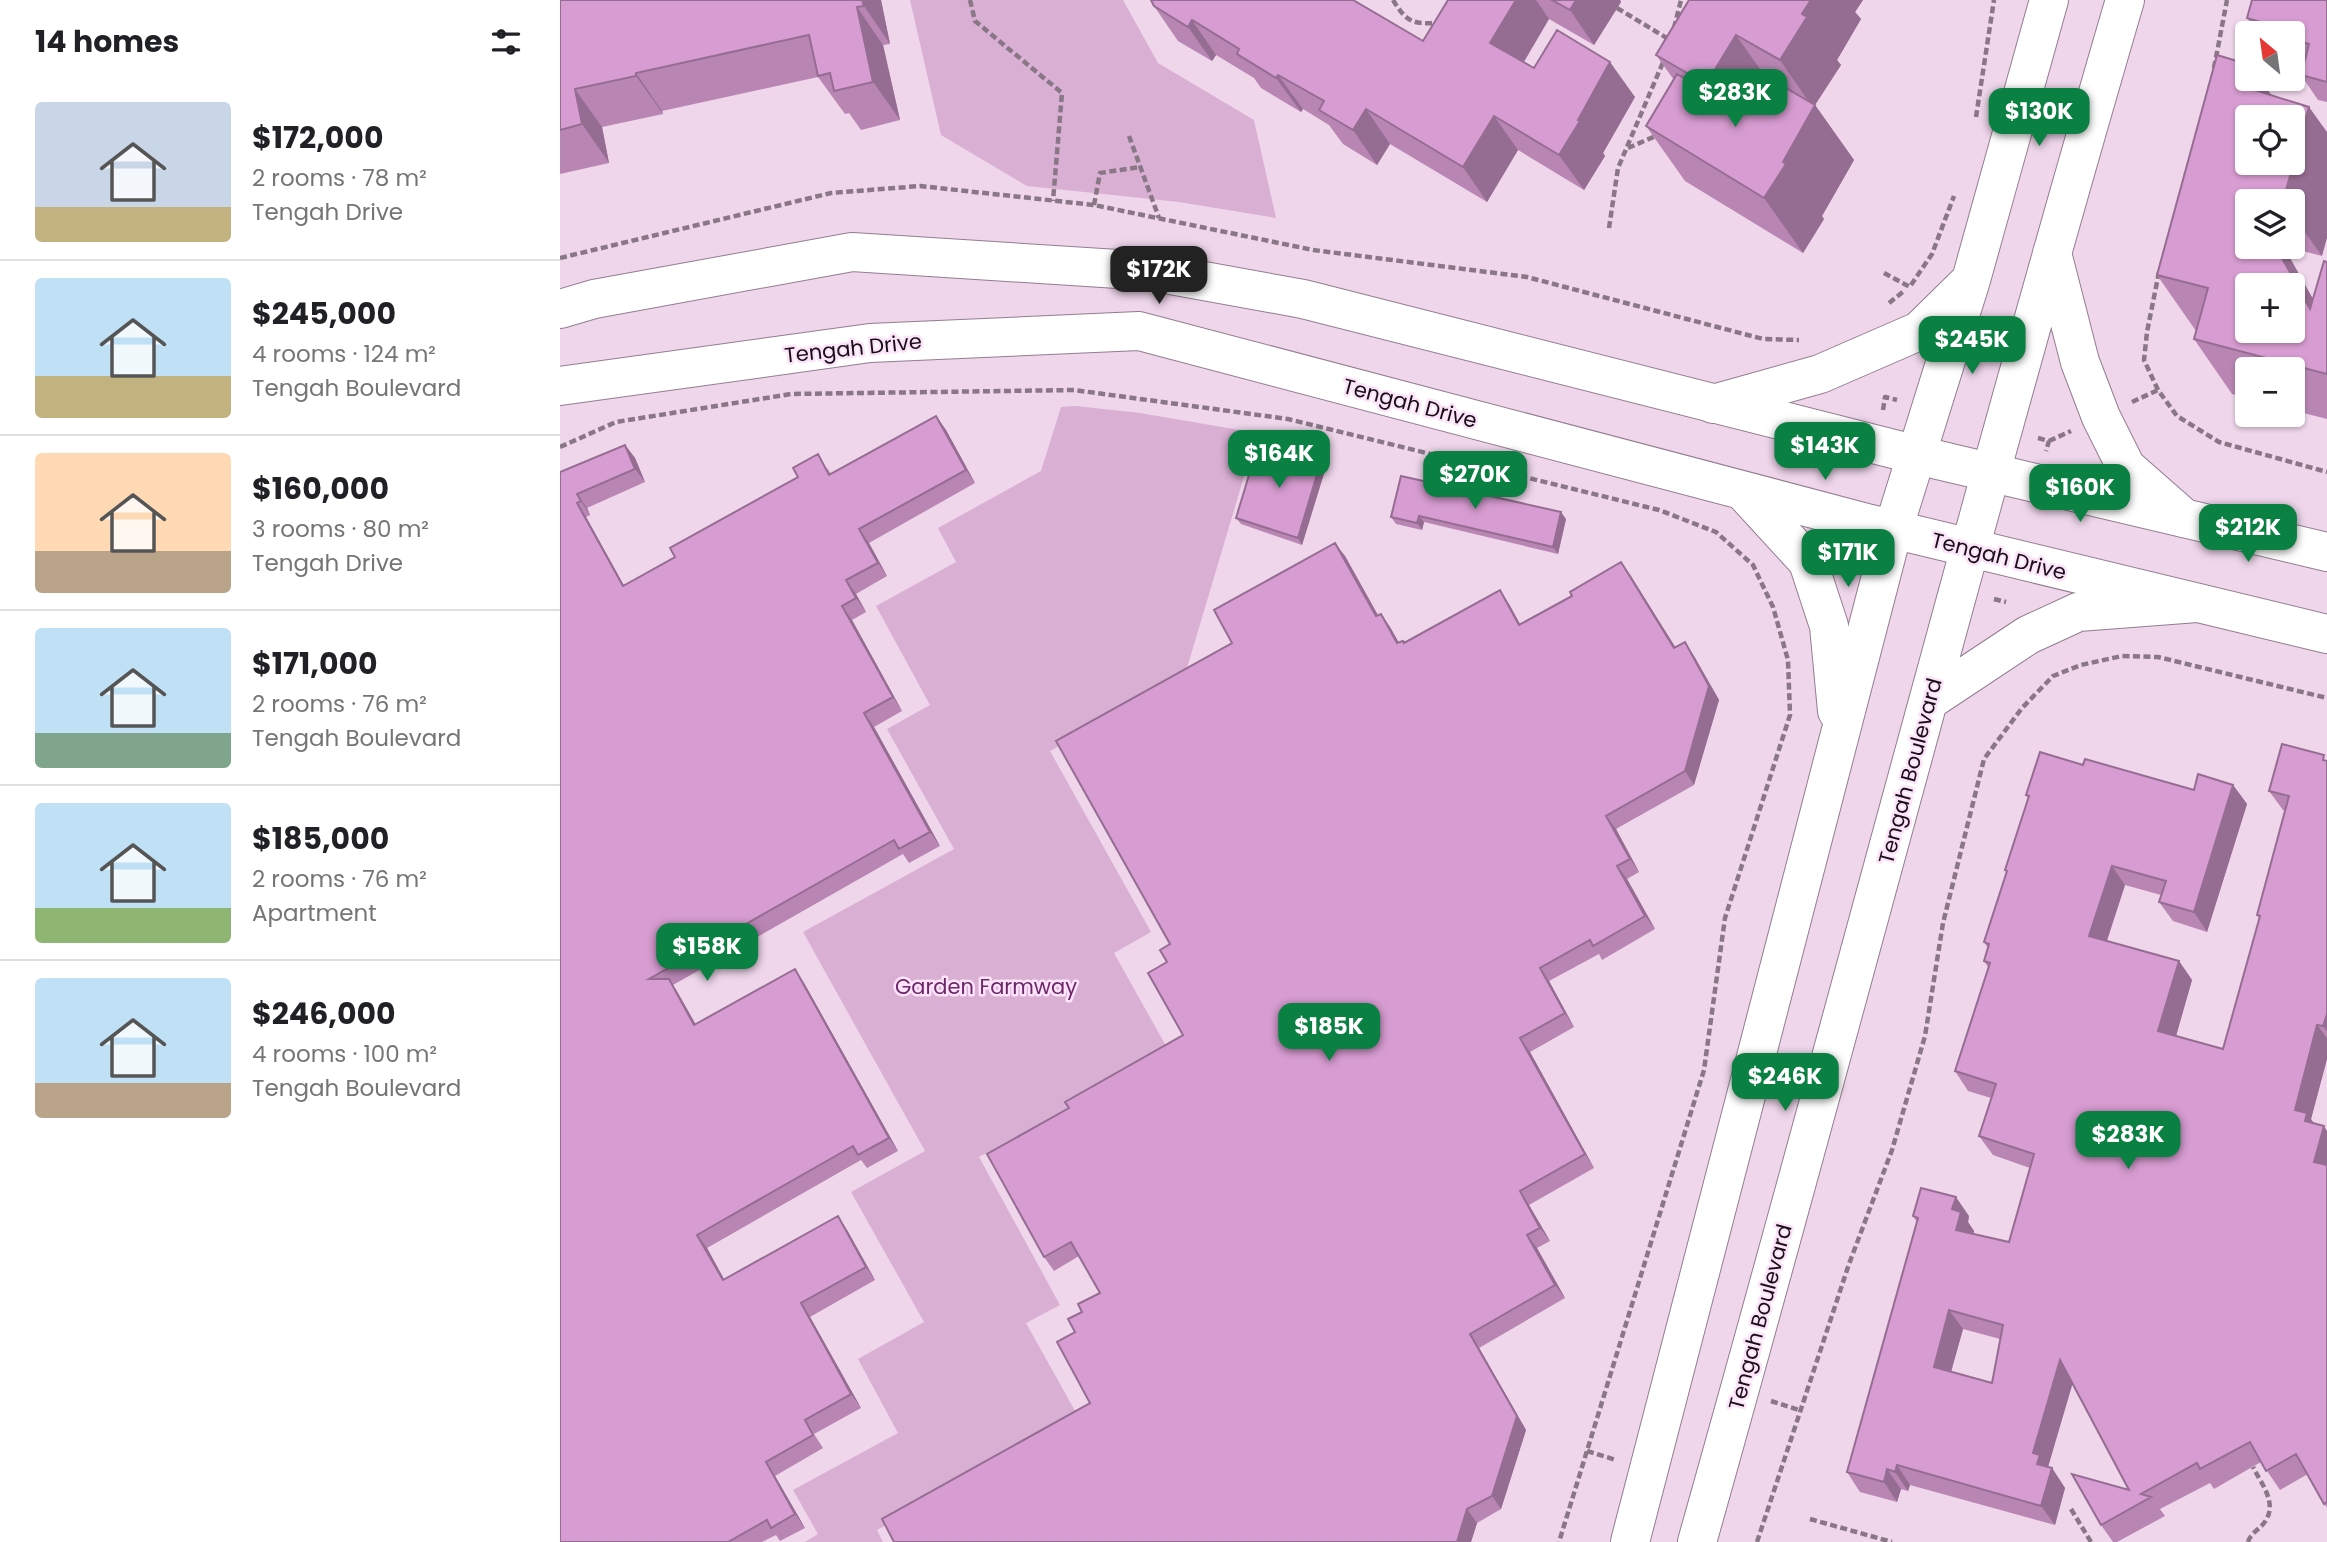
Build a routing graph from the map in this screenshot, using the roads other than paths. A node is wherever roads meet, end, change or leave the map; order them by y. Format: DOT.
graph roads {
  1 [pos="2049,0"];
  2 [pos="2125,0"];
  3 [pos="2052,251"];
  4 [pos="1971,280"];
  5 [pos="560,309"];
  6 [pos="560,386"];
  7 [pos="1713,404"];
  8 [pos="1917,455"];
  9 [pos="1990,472"];
  10 [pos="1743,491"];
  11 [pos="2184,518"];
  12 [pos="1894,530"];
  13 [pos="1968,548"];
  14 [pos="2327,552"];
  15 [pos="2197,603"];
  16 [pos="2327,634"];
  17 [pos="1930,700"];
  18 [pos="1840,737"];
  19 [pos="1630,1542"];
  20 [pos="1697,1542"];
  1 -- 4 [label="main road"];
  2 -- 3 [label="main road, Tengah Boulevard"];
  3 -- 9 [label="main road, Tengah Boulevard"];
  3 -- 11 [label="main road"];
  4 -- 7 [label="main road"];
  4 -- 8 [label="main road"];
  5 -- 7 [label="main road"];
  6 -- 10 [label="main road, Tengah Drive"];
  7 -- 8 [label="main road"];
  8 -- 9 [label="main road"];
  8 -- 12 [label="main road"];
  9 -- 11 [label="main road"];
  9 -- 13 [label="main road, Tengah Boulevard"];
  10 -- 12 [label="main road, Tengah Drive"];
  10 -- 18 [label="main road"];
  11 -- 14 [label="main road"];
  12 -- 13 [label="main road, Tengah Drive"];
  12 -- 18 [label="main road"];
  13 -- 15 [label="main road, Tengah Drive"];
  13 -- 17 [label="main road, Tengah Boulevard"];
  15 -- 16 [label="main road, Tengah Drive"];
  15 -- 17 [label="main road"];
  17 -- 20 [label="main road, Tengah Boulevard"];
  18 -- 19 [label="main road"];
}
